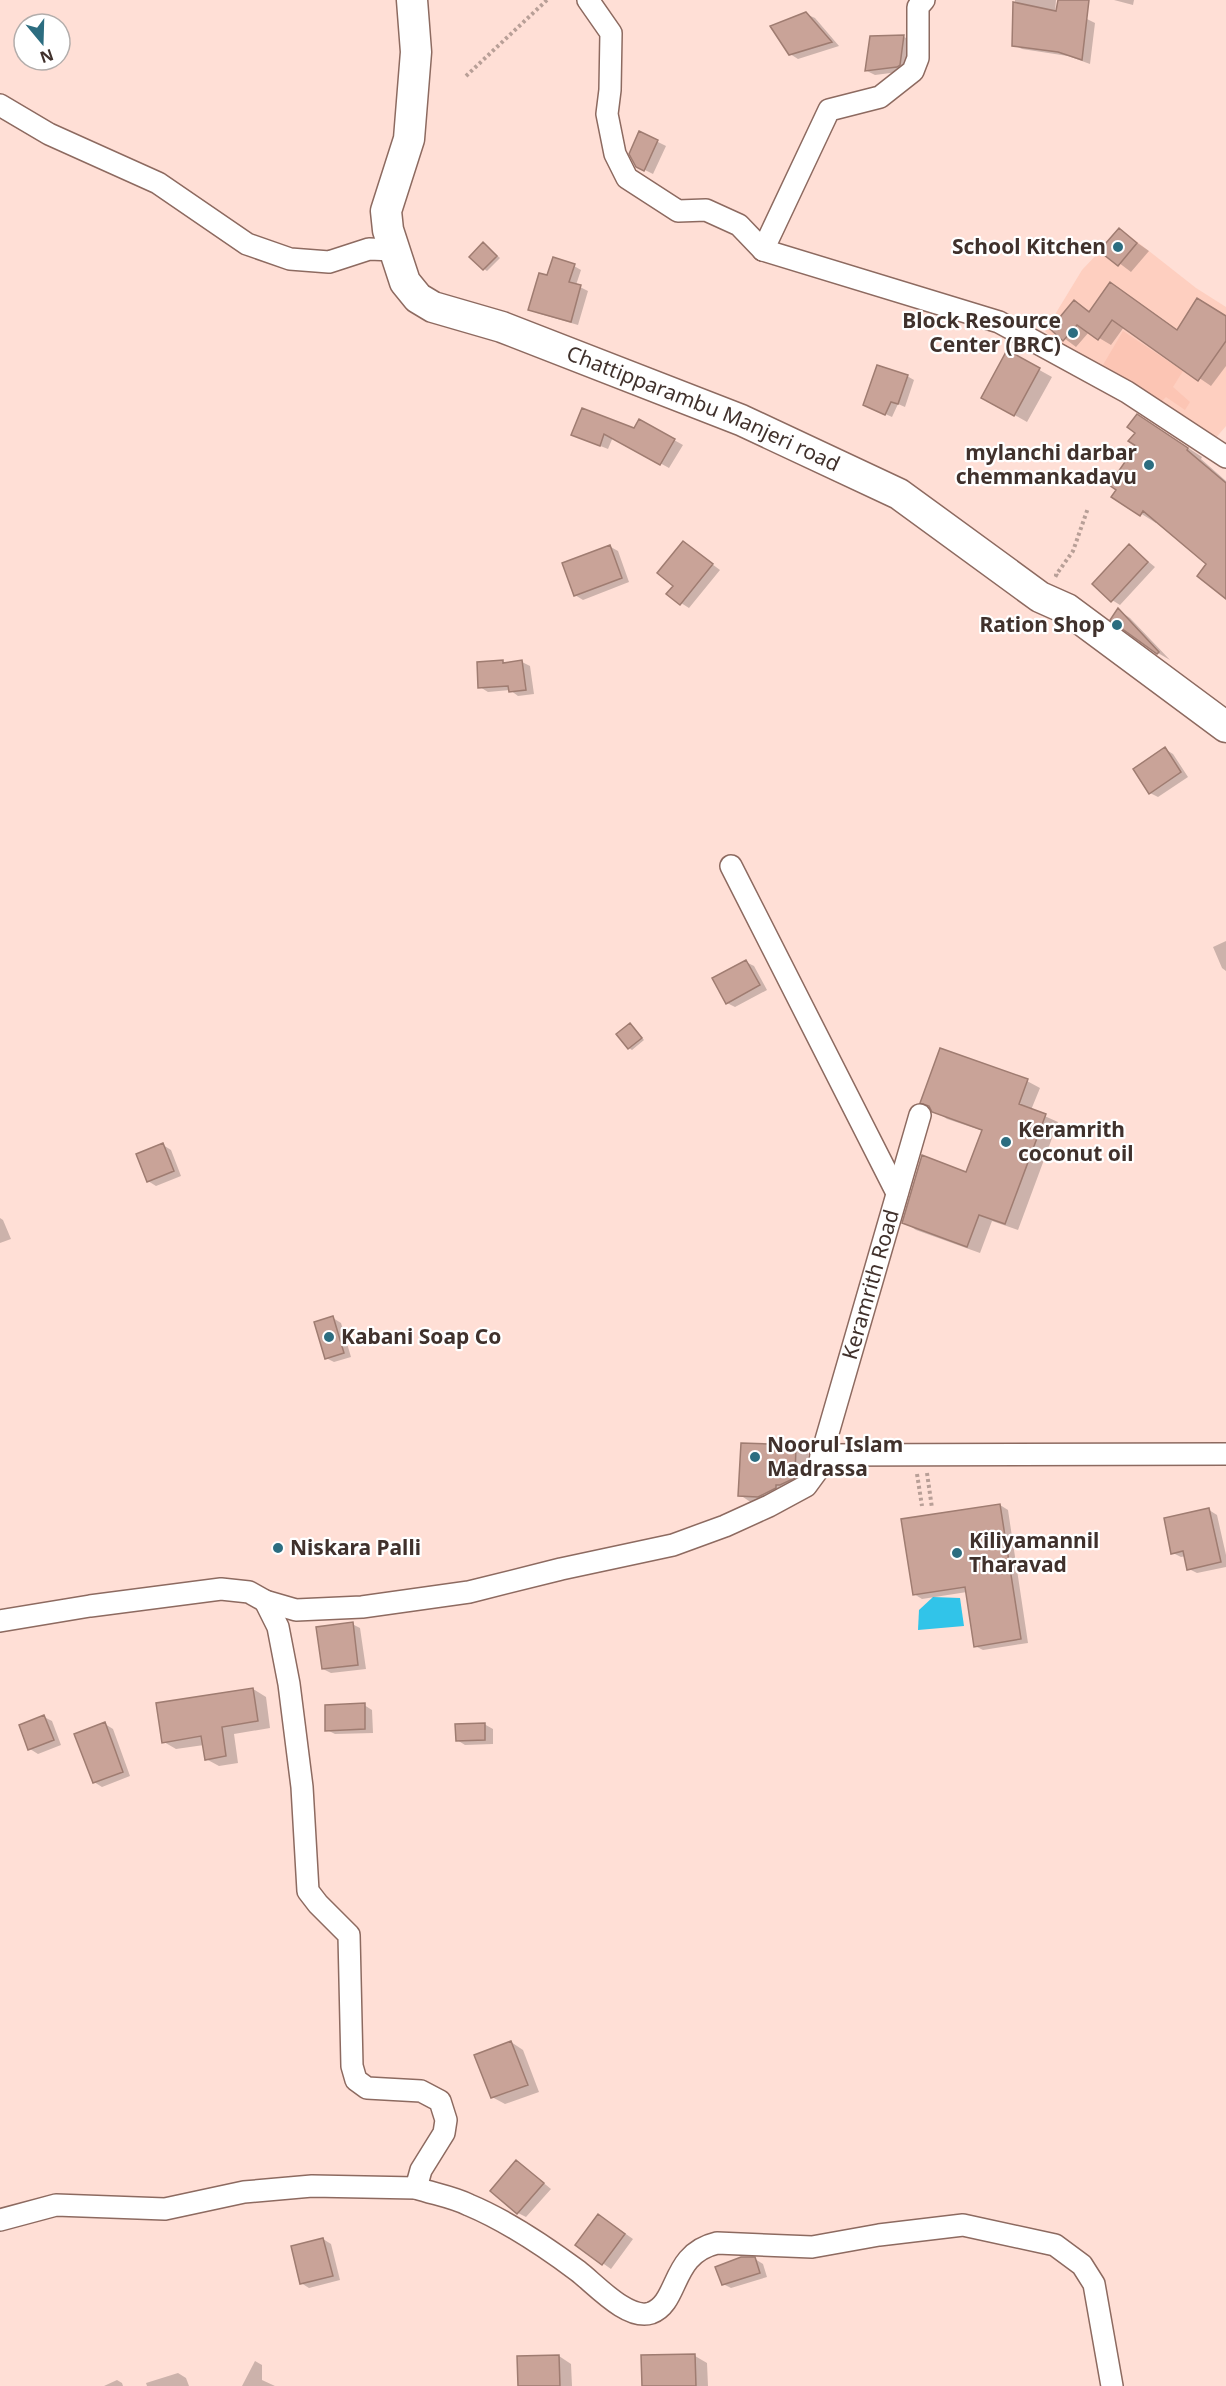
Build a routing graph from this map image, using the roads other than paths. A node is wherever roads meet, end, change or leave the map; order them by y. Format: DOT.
graph roads {
  1 [pos="412,0"];
  2 [pos="588,0"];
  3 [pos="924,0"];
  4 [pos="0,105"];
  5 [pos="393,250"];
  6 [pos="763,250"];
  7 [pos="1226,457"];
  8 [pos="1226,727"];
  9 [pos="731,866"];
  10 [pos="920,1115"];
  11 [pos="897,1193"];
  12 [pos="1226,1454"];
  13 [pos="821,1455"];
  14 [pos="265,1601"];
  15 [pos="0,1621"];
  16 [pos="416,2188"];
  17 [pos="0,2220"];
  18 [pos="1112,2386"];
  1 -- 5 [label="main road, Chattipparambu Manjeri road"];
  2 -- 6 [label="street"];
  3 -- 6 [label="street"];
  4 -- 5 [label="street"];
  5 -- 8 [label="main road, Chattipparambu Manjeri road"];
  6 -- 7 [label="street"];
  9 -- 11 [label="street"];
  10 -- 11 [label="street, Keramrith Road"];
  11 -- 13 [label="street, Keramrith Road"];
  12 -- 13 [label="street"];
  13 -- 14 [label="street, Keramrith Road"];
  14 -- 15 [label="street, Keramrith Road"];
  14 -- 16 [label="street"];
  16 -- 17 [label="street"];
  16 -- 18 [label="street"];
}
